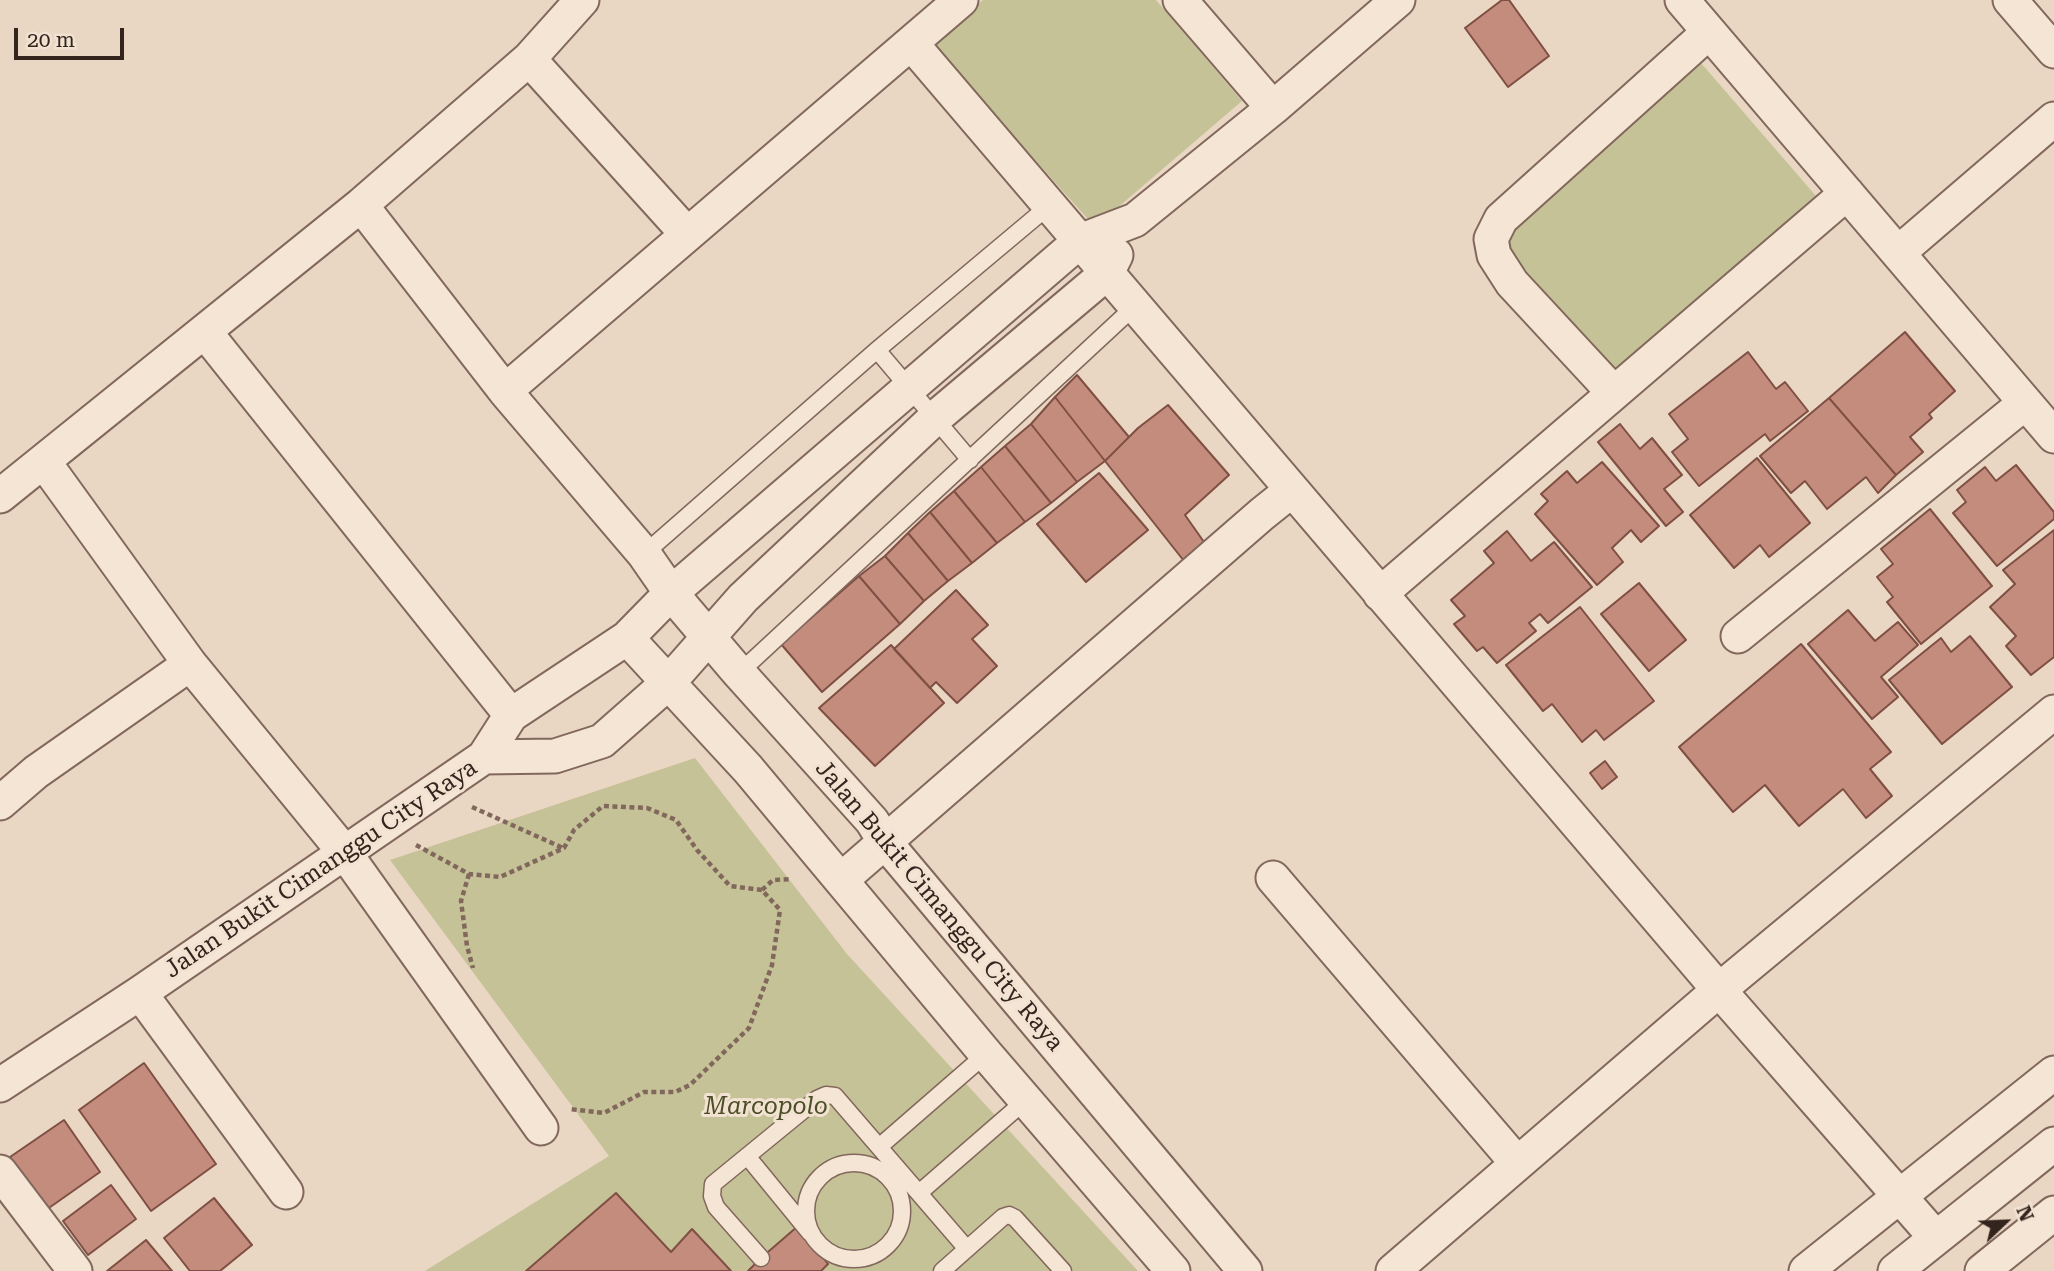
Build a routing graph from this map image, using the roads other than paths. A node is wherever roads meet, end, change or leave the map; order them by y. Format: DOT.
graph roads {
  1 [pos="582,0"];
  2 [pos="961,0"];
  3 [pos="1180,0"];
  4 [pos="1398,0"];
  5 [pos="1682,0"];
  6 [pos="2010,0"];
  7 [pos="1709,32"];
  8 [pos="911,43"];
  9 [pos="2054,51"];
  10 [pos="529,59"];
  11 [pos="1273,108"];
  12 [pos="2054,119"];
  13 [pos="1847,193"];
  14 [pos="361,205"];
  15 [pos="1050,205"];
  16 [pos="1135,220"];
  17 [pos="687,234"];
  18 [pos="1080,241"];
  19 [pos="1898,253"];
  20 [pos="1107,273"];
  21 [pos="1135,306"];
  22 [pos="205,332"];
  23 [pos="877,350"];
  24 [pos="909,386"];
  25 [pos="505,391"];
  26 [pos="1614,393"];
  27 [pos="2025,403"];
  28 [pos="935,418"];
  29 [pos="2054,436"];
  30 [pos="970,460"];
  31 [pos="44,462"];
  32 [pos="1292,490"];
  33 [pos="0,496"];
  34 [pos="644,554"];
  35 [pos="671,593"];
  36 [pos="1381,594"];
  37 [pos="1738,636"];
  38 [pos="709,637"];
  39 [pos="627,638"];
  40 [pos="190,664"];
  41 [pos="739,673"];
  42 [pos="669,682"];
  43 [pos="2054,712"];
  44 [pos="511,715"];
  45 [pos="484,757"];
  46 [pos="0,803"];
  47 [pos="885,842"];
  48 [pos="345,853"];
  49 [pos="1273,878"];
  50 [pos="841,880"];
  51 [pos="1719,990"];
  52 [pos="140,993"];
  53 [pos="986,1055"];
  54 [pos="2054,1073"];
  55 [pos="0,1085"];
  56 [pos="1026,1100"];
  57 [pos="552,1116"];
  58 [pos="2054,1144"];
  59 [pos="879,1147"];
  60 [pos="747,1156"];
  61 [pos="1517,1163"];
  62 [pos="0,1172"];
  63 [pos="895,1175"];
  64 [pos="286,1192"];
  65 [pos="919,1193"];
  66 [pos="1899,1195"];
  67 [pos="2054,1213"];
  68 [pos="1936,1238"];
  69 [pos="817,1241"];
  70 [pos="967,1249"];
  71 [pos="761,1258"];
  72 [pos="75,1271"];
  73 [pos="841,1271"];
  74 [pos="944,1271"];
  75 [pos="1063,1271"];
  76 [pos="1173,1271"];
  77 [pos="1245,1271"];
  78 [pos="1393,1271"];
  79 [pos="1806,1271"];
  80 [pos="1895,1271"];
  81 [pos="1982,1271"];
  1 -- 10 [label="street"];
  2 -- 8 [label="street"];
  3 -- 11 [label="street"];
  4 -- 11 [label="street"];
  5 -- 7 [label="street"];
  6 -- 9 [label="street"];
  7 -- 13 [label="street"];
  7 -- 26 [label="street"];
  8 -- 15 [label="street"];
  8 -- 17 [label="street"];
  10 -- 14 [label="street"];
  10 -- 17 [label="street"];
  11 -- 16 [label="street"];
  12 -- 19 [label="street"];
  13 -- 19 [label="street"];
  13 -- 26 [label="street"];
  14 -- 22 [label="street"];
  14 -- 25 [label="street"];
  15 -- 18 [label="street"];
  15 -- 23 [label="lane"];
  16 -- 18 [label="street"];
  16 -- 20 [label="street"];
  17 -- 25 [label="street"];
  18 -- 20 [label="street"];
  18 -- 24 [label="street"];
  19 -- 27 [label="street"];
  20 -- 21 [label="street"];
  20 -- 28 [label="street"];
  21 -- 30 [label="lane"];
  21 -- 32 [label="street"];
  22 -- 31 [label="street"];
  22 -- 44 [label="street"];
  23 -- 24 [label="lane"];
  23 -- 34 [label="lane"];
  24 -- 28 [label="lane"];
  24 -- 35 [label="street"];
  25 -- 34 [label="street"];
  26 -- 36 [label="street"];
  27 -- 29 [label="street"];
  27 -- 37 [label="street"];
  28 -- 30 [label="lane"];
  28 -- 38 [label="street"];
  30 -- 41 [label="lane"];
  31 -- 33 [label="street"];
  31 -- 40 [label="street"];
  32 -- 36 [label="street"];
  32 -- 47 [label="street"];
  34 -- 35 [label="street"];
  35 -- 38 [label="street, Jalan Bukit Cimanggu City Raya"];
  35 -- 39 [label="street, Jalan Bukit Cimanggu City Raya"];
  36 -- 51 [label="street"];
  38 -- 41 [label="street, Jalan Bukit Cimanggu City Raya"];
  38 -- 42 [label="street"];
  39 -- 42 [label="street"];
  39 -- 44 [label="street, Jalan Bukit Cimanggu City Raya"];
  40 -- 46 [label="street"];
  40 -- 48 [label="street"];
  41 -- 47 [label="street, Jalan Bukit Cimanggu City Raya"];
  42 -- 45 [label="street"];
  42 -- 50 [label="street"];
  43 -- 51 [label="street"];
  44 -- 45 [label="street, Jalan Bukit Cimanggu City Raya"];
  45 -- 48 [label="street, Jalan Bukit Cimanggu City Raya"];
  47 -- 50 [label="street"];
  47 -- 77 [label="street, Jalan Bukit Cimanggu City Raya"];
  48 -- 52 [label="street, Jalan Bukit Cimanggu City Raya"];
  48 -- 57 [label="street"];
  49 -- 61 [label="street"];
  50 -- 53 [label="street"];
  51 -- 61 [label="street"];
  51 -- 66 [label="street"];
  52 -- 55 [label="street, Jalan Bukit Cimanggu City Raya"];
  52 -- 64 [label="street"];
  53 -- 56 [label="street"];
  53 -- 59 [label="lane"];
  54 -- 66 [label="street"];
  56 -- 65 [label="lane"];
  56 -- 76 [label="street"];
  58 -- 68 [label="street"];
  59 -- 60 [label="lane"];
  59 -- 63 [label="lane"];
  60 -- 69 [label="lane"];
  60 -- 71 [label="lane"];
  61 -- 78 [label="street"];
  62 -- 72 [label="street"];
  63 -- 65 [label="lane"];
  63 -- 69 [label="lane"];
  63 -- 69 [label="lane"];
  65 -- 70 [label="lane"];
  66 -- 68 [label="street"];
  66 -- 79 [label="street"];
  67 -- 81 [label="street"];
  68 -- 80 [label="street"];
  69 -- 73 [label="lane"];
  70 -- 74 [label="lane"];
  70 -- 75 [label="lane"];
}
